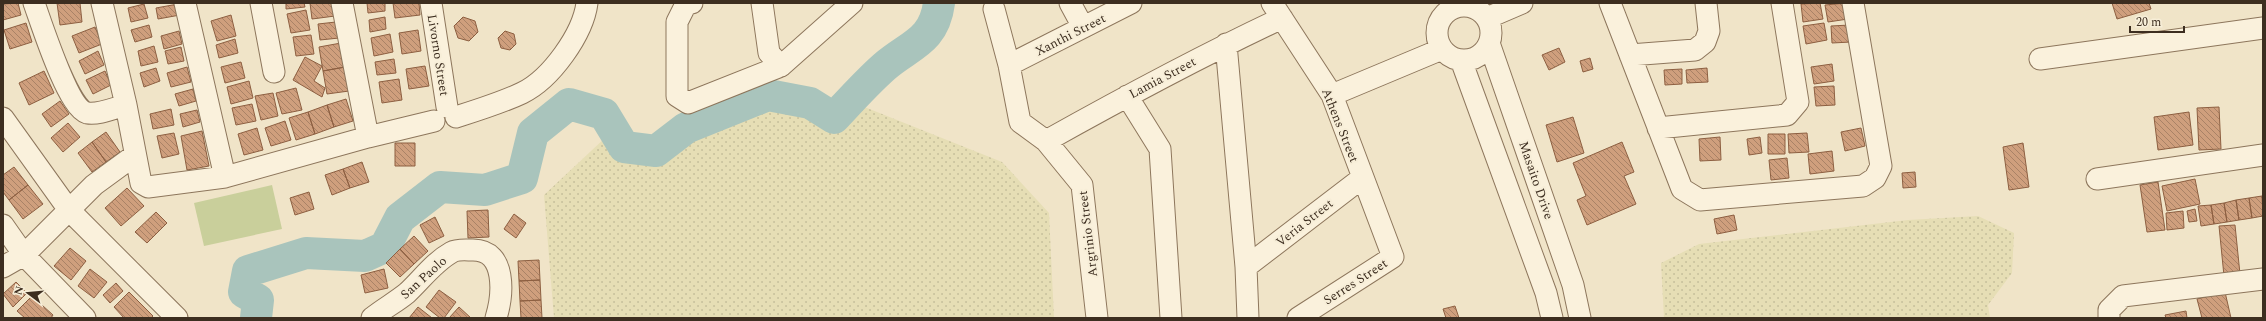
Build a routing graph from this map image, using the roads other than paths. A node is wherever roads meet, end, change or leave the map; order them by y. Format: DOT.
graph roads {
  1 [pos="34,3"];
  2 [pos="102,3"];
  3 [pos="261,3"];
  4 [pos="342,3"];
  5 [pos="431,3"];
  6 [pos="587,3"];
  7 [pos="692,3"];
  8 [pos="762,3"];
  9 [pos="852,3"];
  10 [pos="1070,3"];
  11 [pos="1131,3"];
  12 [pos="1522,3"];
  13 [pos="1610,3"];
  14 [pos="1706,3"];
  15 [pos="1782,3"];
  16 [pos="1854,3"];
  17 [pos="191,4"];
  18 [pos="1450,6"];
  19 [pos="994,9"];
  20 [pos="1277,11"];
  21 [pos="1487,18"];
  22 [pos="1083,27"];
  23 [pos="2263,28"];
  24 [pos="1489,43"];
  25 [pos="1226,44"];
  26 [pos="1442,49"];
  27 [pos="1630,55"];
  28 [pos="2040,59"];
  29 [pos="1461,60"];
  30 [pos="1009,65"];
  31 [pos="781,66"];
  32 [pos="274,72"];
  33 [pos="1332,95"];
  34 [pos="1127,96"];
  35 [pos="126,105"];
  36 [pos="446,115"];
  37 [pos="3,118"];
  38 [pos="1658,128"];
  39 [pos="368,137"];
  40 [pos="1046,141"];
  41 [pos="135,155"];
  42 [pos="2263,155"];
  43 [pos="225,177"];
  44 [pos="1362,178"];
  45 [pos="2097,178"];
  46 [pos="69,210"];
  47 [pos="3,225"];
  48 [pos="24,256"];
  49 [pos="1393,257"];
  50 [pos="3,267"];
  51 [pos="1246,267"];
  52 [pos="2263,279"];
  53 [pos="85,318"];
  54 [pos="177,318"];
  55 [pos="372,318"];
  56 [pos="496,318"];
  57 [pos="1097,318"];
  58 [pos="1171,318"];
  59 [pos="1248,318"];
  60 [pos="1298,318"];
  61 [pos="1552,318"];
  62 [pos="1580,318"];
  63 [pos="2109,318"];
  1 -- 35 [label="street"];
  2 -- 35 [label="street"];
  3 -- 32 [label="street"];
  4 -- 39 [label="street"];
  5 -- 36 [label="street, Livorno Street"];
  6 -- 36 [label="street"];
  7 -- 31 [label="street"];
  8 -- 31 [label="street"];
  9 -- 31 [label="street"];
  10 -- 22 [label="street"];
  11 -- 22 [label="street, Xanthi Street"];
  12 -- 21 [label="street"];
  13 -- 27 [label="street"];
  14 -- 27 [label="street"];
  15 -- 38 [label="street"];
  16 -- 38 [label="street"];
  17 -- 43 [label="street"];
  18 -- 21 [label="street"];
  18 -- 26 [label="street"];
  19 -- 30 [label="street, Argrinio Street"];
  20 -- 25 [label="street, Lamia Street"];
  20 -- 33 [label="street, Athens Street"];
  21 -- 24 [label="street"];
  22 -- 30 [label="street, Xanthi Street"];
  23 -- 28 [label="street"];
  24 -- 29 [label="street"];
  24 -- 62 [label="street, Masaito Drive"];
  25 -- 34 [label="street, Lamia Street"];
  25 -- 51 [label="street"];
  26 -- 29 [label="street"];
  26 -- 33 [label="street"];
  27 -- 38 [label="street"];
  29 -- 61 [label="street"];
  30 -- 40 [label="street, Argrinio Street"];
  33 -- 44 [label="street, Athens Street"];
  34 -- 40 [label="street, Lamia Street"];
  34 -- 58 [label="street"];
  35 -- 41 [label="street"];
  36 -- 39 [label="street"];
  37 -- 46 [label="street"];
  39 -- 43 [label="street"];
  40 -- 57 [label="street, Argrinio Street"];
  41 -- 43 [label="street"];
  41 -- 46 [label="street"];
  42 -- 45 [label="street"];
  44 -- 49 [label="street, Athens Street"];
  44 -- 51 [label="street, Veria Street"];
  46 -- 48 [label="street"];
  46 -- 54 [label="street"];
  47 -- 48 [label="street"];
  48 -- 50 [label="street"];
  48 -- 53 [label="street"];
  49 -- 60 [label="street, Serres Street"];
  51 -- 59 [label="street"];
  52 -- 63 [label="street"];
  55 -- 56 [label="street, San Paolo"];
}
